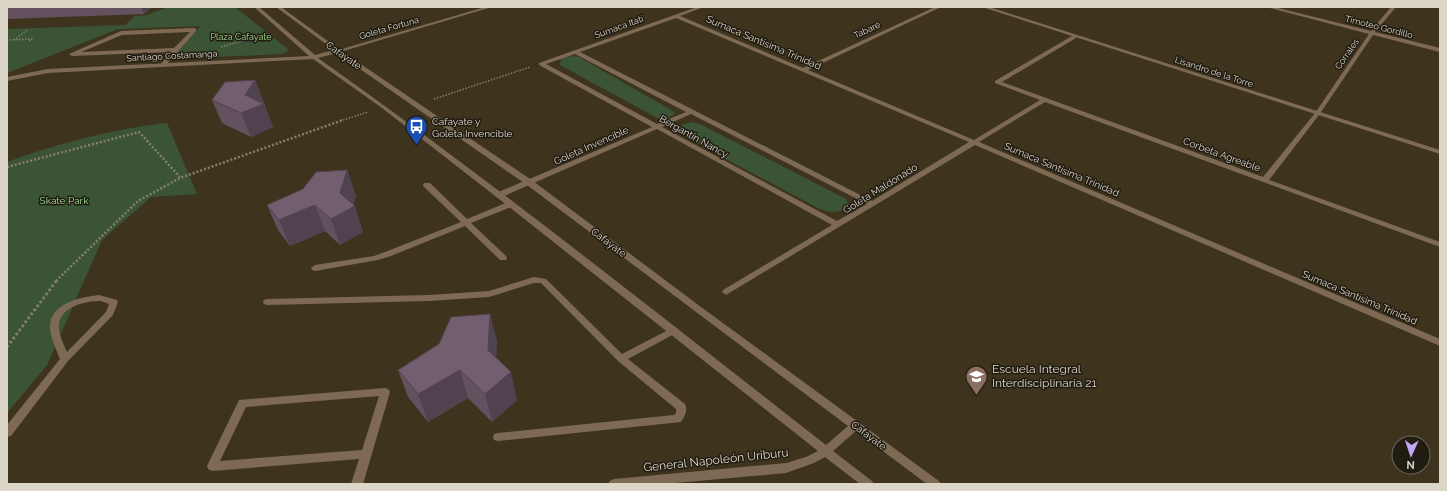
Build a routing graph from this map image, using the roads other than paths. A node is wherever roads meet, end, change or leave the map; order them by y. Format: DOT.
graph roads {
  1 [pos="257,7"];
  2 [pos="278,7"];
  3 [pos="490,7"];
  4 [pos="702,7"];
  5 [pos="939,7"];
  6 [pos="984,7"];
  7 [pos="1268,7"];
  8 [pos="1394,7"];
  9 [pos="675,16"];
  10 [pos="1372,33"];
  11 [pos="1074,37"];
  12 [pos="176,50"];
  13 [pos="1440,50"];
  14 [pos="338,51"];
  15 [pos="576,52"];
  16 [pos="314,58"];
  17 [pos="542,64"];
  18 [pos="163,65"];
  19 [pos="803,70"];
  20 [pos="7,79"];
  21 [pos="1044,100"];
  22 [pos="691,112"];
  23 [pos="1317,114"];
  24 [pos="657,127"];
  25 [pos="974,142"];
  26 [pos="1440,152"];
  27 [pos="1265,180"];
  28 [pos="530,183"];
  29 [pos="427,185"];
  30 [pos="499,195"];
  31 [pos="511,204"];
  32 [pos="873,204"];
  33 [pos="465,222"];
  34 [pos="838,225"];
  35 [pos="1440,245"];
  36 [pos="503,258"];
  37 [pos="315,268"];
  38 [pos="726,292"];
  39 [pos="267,302"];
  40 [pos="673,330"];
  41 [pos="1440,343"];
  42 [pos="621,358"];
  43 [pos="65,359"];
  44 [pos="856,425"];
  45 [pos="7,433"];
  46 [pos="498,437"];
  47 [pos="826,451"];
  48 [pos="366,454"];
  49 [pos="357,484"];
  50 [pos="614,484"];
  51 [pos="868,484"];
  52 [pos="935,484"];
  1 -- 16 [label="street, Cafayate"];
  2 -- 14 [label="street, Cafayate"];
  3 -- 14 [label="street, Goleta Fortuna"];
  4 -- 9 [label="street, Sumaca Itatí"];
  5 -- 19 [label="street, Tabaré"];
  6 -- 11 [label="street, Lisandro de la Torre"];
  7 -- 10 [label="street, Timoteo Gordillo"];
  8 -- 10 [label="street, Corrales"];
  9 -- 15 [label="street, Sumaca Itatí"];
  9 -- 19 [label="street, Sumaca Santísima Trinidad"];
  10 -- 13 [label="street, Timoteo Gordillo"];
  10 -- 23 [label="street, Corrales"];
  11 -- 21 [label="street, Corbeta Agreable"];
  11 -- 23 [label="street, Lisandro de la Torre"];
  12 -- 12 [label="street"];
  12 -- 18 [label="street"];
  14 -- 16 [label="street, Santiago Costamanga"];
  14 -- 28 [label="street, Cafayate"];
  15 -- 17 [label="street, Sumaca Itatí"];
  15 -- 22 [label="street, Bergantín Nancy"];
  16 -- 18 [label="street, Santiago Costamanga"];
  16 -- 30 [label="street, Cafayate"];
  17 -- 24 [label="street, Bergantín Nancy"];
  18 -- 20 [label="street, Santiago Costamanga"];
  19 -- 25 [label="street, Sumaca Santísima Trinidad"];
  21 -- 25 [label="street, Goleta Maldonado"];
  21 -- 27 [label="street, Corbeta Agreable"];
  22 -- 24 [label="street, Goleta Invencible"];
  22 -- 32 [label="street, Bergantín Nancy"];
  23 -- 26 [label="street, Lisandro de la Torre"];
  23 -- 27 [label="street, Corrales"];
  24 -- 28 [label="street, Goleta Invencible"];
  24 -- 34 [label="street, Bergantín Nancy"];
  25 -- 32 [label="street, Goleta Maldonado"];
  25 -- 41 [label="street, Sumaca Santísima Trinidad"];
  27 -- 35 [label="street, Corbeta Agreable"];
  28 -- 30 [label="street, Goleta Invencible"];
  28 -- 44 [label="street, Cafayate"];
  29 -- 33 [label="street"];
  30 -- 31 [label="street, Cafayate"];
  31 -- 33 [label="street"];
  31 -- 40 [label="street, Cafayate"];
  32 -- 34 [label="street, Goleta Maldonado"];
  33 -- 36 [label="street"];
  33 -- 37 [label="street"];
  34 -- 38 [label="street, Goleta Maldonado"];
  39 -- 42 [label="street"];
  40 -- 42 [label="street"];
  40 -- 47 [label="street, Cafayate"];
  42 -- 46 [label="street"];
  43 -- 43 [label="street"];
  43 -- 45 [label="street"];
  44 -- 47 [label="street, General Napoleón Uriburu"];
  44 -- 52 [label="street, Cafayate"];
  47 -- 50 [label="street, General Napoleón Uriburu"];
  47 -- 51 [label="street, Cafayate"];
  48 -- 48 [label="street"];
  48 -- 49 [label="street"];
}
